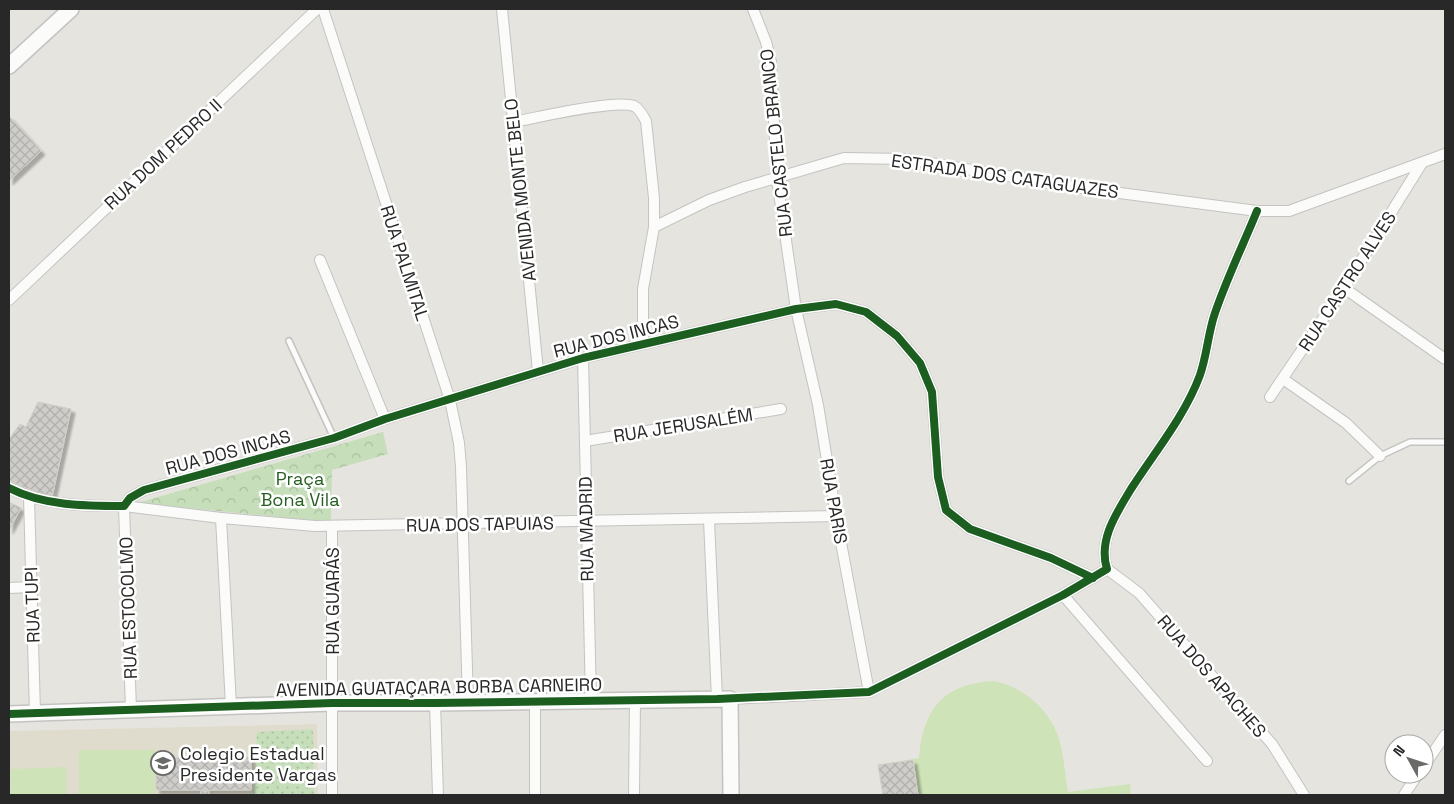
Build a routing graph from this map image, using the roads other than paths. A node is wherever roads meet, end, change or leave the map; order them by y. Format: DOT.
graph roads {
  1 [pos="71,9"];
  2 [pos="317,9"];
  3 [pos="323,9"];
  4 [pos="502,9"];
  5 [pos="753,9"];
  6 [pos="9,66"];
  7 [pos="513,122"];
  8 [pos="1445,154"];
  9 [pos="1422,163"];
  10 [pos="777,179"];
  11 [pos="1257,211"];
  12 [pos="654,227"];
  13 [pos="320,260"];
  14 [pos="1344,288"];
  15 [pos="9,300"];
  16 [pos="796,309"];
  17 [pos="289,341"];
  18 [pos="643,343"];
  19 [pos="583,358"];
  20 [pos="1445,359"];
  21 [pos="538,371"];
  22 [pos="1283,379"];
  23 [pos="1270,397"];
  24 [pos="450,400"];
  25 [pos="781,409"];
  26 [pos="385,419"];
  27 [pos="334,438"];
  28 [pos="585,441"];
  29 [pos="1445,442"];
  30 [pos="1380,456"];
  31 [pos="1349,482"];
  32 [pos="9,488"];
  33 [pos="29,497"];
  34 [pos="124,506"];
  35 [pos="836,516"];
  36 [pos="221,518"];
  37 [pos="709,520"];
  38 [pos="462,523"];
  39 [pos="586,523"];
  40 [pos="332,526"];
  41 [pos="1108,569"];
  42 [pos="1093,578"];
  43 [pos="31,587"];
  44 [pos="9,588"];
  45 [pos="1062,595"];
  46 [pos="869,692"];
  47 [pos="723,699"];
  48 [pos="591,700"];
  49 [pos="635,700"];
  50 [pos="535,701"];
  51 [pos="332,703"];
  52 [pos="435,703"];
  53 [pos="468,703"];
  54 [pos="230,706"];
  55 [pos="131,710"];
  56 [pos="35,713"];
  57 [pos="9,714"];
  58 [pos="1445,734"];
  59 [pos="1434,751"];
  60 [pos="1207,761"];
  61 [pos="1411,784"];
  62 [pos="332,795"];
  63 [pos="438,795"];
  64 [pos="535,795"];
  65 [pos="634,795"];
  66 [pos="731,795"];
  67 [pos="1304,795"];
  68 [pos="1404,795"];
  1 -- 6 [label="street"];
  2 -- 15 [label="street, RUA DOM PEDRO II"];
  3 -- 24 [label="street, RUA PALMITAL"];
  4 -- 7 [label="street, AVENIDA MONTE BELO"];
  5 -- 10 [label="street, RUA CASTELO BRANCO"];
  7 -- 12 [label="street"];
  7 -- 21 [label="street, AVENIDA MONTE BELO"];
  8 -- 9 [label="street, ESTRADA DOS CATAGUAZES"];
  9 -- 11 [label="street, ESTRADA DOS CATAGUAZES"];
  9 -- 14 [label="street, RUA CASTRO ALVES"];
  10 -- 11 [label="street, ESTRADA DOS CATAGUAZES"];
  10 -- 12 [label="street, ESTRADA DOS CATAGUAZES"];
  10 -- 16 [label="street, RUA CASTELO BRANCO"];
  11 -- 41 [label="street"];
  12 -- 18 [label="street"];
  13 -- 26 [label="street"];
  14 -- 20 [label="street"];
  14 -- 22 [label="street, RUA CASTRO ALVES"];
  16 -- 18 [label="street, RUA DOS INCAS"];
  16 -- 35 [label="street, RUA PARIS"];
  16 -- 42 [label="street, RUA DOS INCAS"];
  17 -- 27 [label="lane"];
  18 -- 19 [label="street, RUA DOS INCAS"];
  19 -- 21 [label="street, RUA DOS INCAS"];
  19 -- 28 [label="street, RUA MADRID"];
  21 -- 24 [label="street, RUA DOS INCAS"];
  22 -- 23 [label="street, RUA CASTRO ALVES"];
  22 -- 30 [label="street"];
  24 -- 26 [label="street, RUA DOS INCAS"];
  24 -- 38 [label="street, RUA PALMITAL"];
  25 -- 28 [label="street, RUA JERUSALÉM"];
  26 -- 27 [label="street, RUA DOS INCAS"];
  27 -- 34 [label="street, RUA DOS INCAS"];
  28 -- 39 [label="street, RUA MADRID"];
  29 -- 30 [label="lane"];
  30 -- 31 [label="lane"];
  32 -- 33 [label="street"];
  33 -- 34 [label="street"];
  33 -- 43 [label="street, RUA TUPI"];
  34 -- 36 [label="street, RUA DOS TAPUIAS"];
  34 -- 55 [label="street, RUA ESTOCOLMO"];
  35 -- 37 [label="street, RUA DOS TAPUIAS"];
  35 -- 46 [label="street, RUA PARIS"];
  36 -- 40 [label="street, RUA DOS TAPUIAS"];
  36 -- 54 [label="street"];
  37 -- 39 [label="street, RUA DOS TAPUIAS"];
  37 -- 47 [label="street"];
  38 -- 39 [label="street, RUA DOS TAPUIAS"];
  38 -- 40 [label="street, RUA DOS TAPUIAS"];
  38 -- 53 [label="street, RUA PALMITAL"];
  39 -- 48 [label="street, RUA MADRID"];
  40 -- 51 [label="street, RUA GUARÁS"];
  41 -- 42 [label="street"];
  41 -- 67 [label="street, RUA DOS APACHES"];
  42 -- 45 [label="street"];
  43 -- 44 [label="street"];
  43 -- 56 [label="street, RUA TUPI"];
  45 -- 46 [label="street"];
  45 -- 60 [label="street"];
  46 -- 47 [label="street, AVENIDA GUATAÇARA BORBA CARNEIRO"];
  47 -- 49 [label="street, AVENIDA GUATAÇARA BORBA CARNEIRO"];
  47 -- 66 [label="street"];
  48 -- 49 [label="street, AVENIDA GUATAÇARA BORBA CARNEIRO"];
  48 -- 50 [label="street, AVENIDA GUATAÇARA BORBA CARNEIRO"];
  49 -- 65 [label="street"];
  50 -- 53 [label="street, AVENIDA GUATAÇARA BORBA CARNEIRO"];
  50 -- 64 [label="street"];
  51 -- 52 [label="street, AVENIDA GUATAÇARA BORBA CARNEIRO"];
  51 -- 54 [label="street, AVENIDA GUATAÇARA BORBA CARNEIRO"];
  51 -- 62 [label="street, RUA GUARÁS"];
  52 -- 53 [label="street, AVENIDA GUATAÇARA BORBA CARNEIRO"];
  52 -- 63 [label="street"];
  54 -- 55 [label="street, AVENIDA GUATAÇARA BORBA CARNEIRO"];
  55 -- 56 [label="street, AVENIDA GUATAÇARA BORBA CARNEIRO"];
  56 -- 57 [label="street, AVENIDA GUATAÇARA BORBA CARNEIRO"];
  58 -- 59 [label="street"];
  61 -- 68 [label="street"];
}
